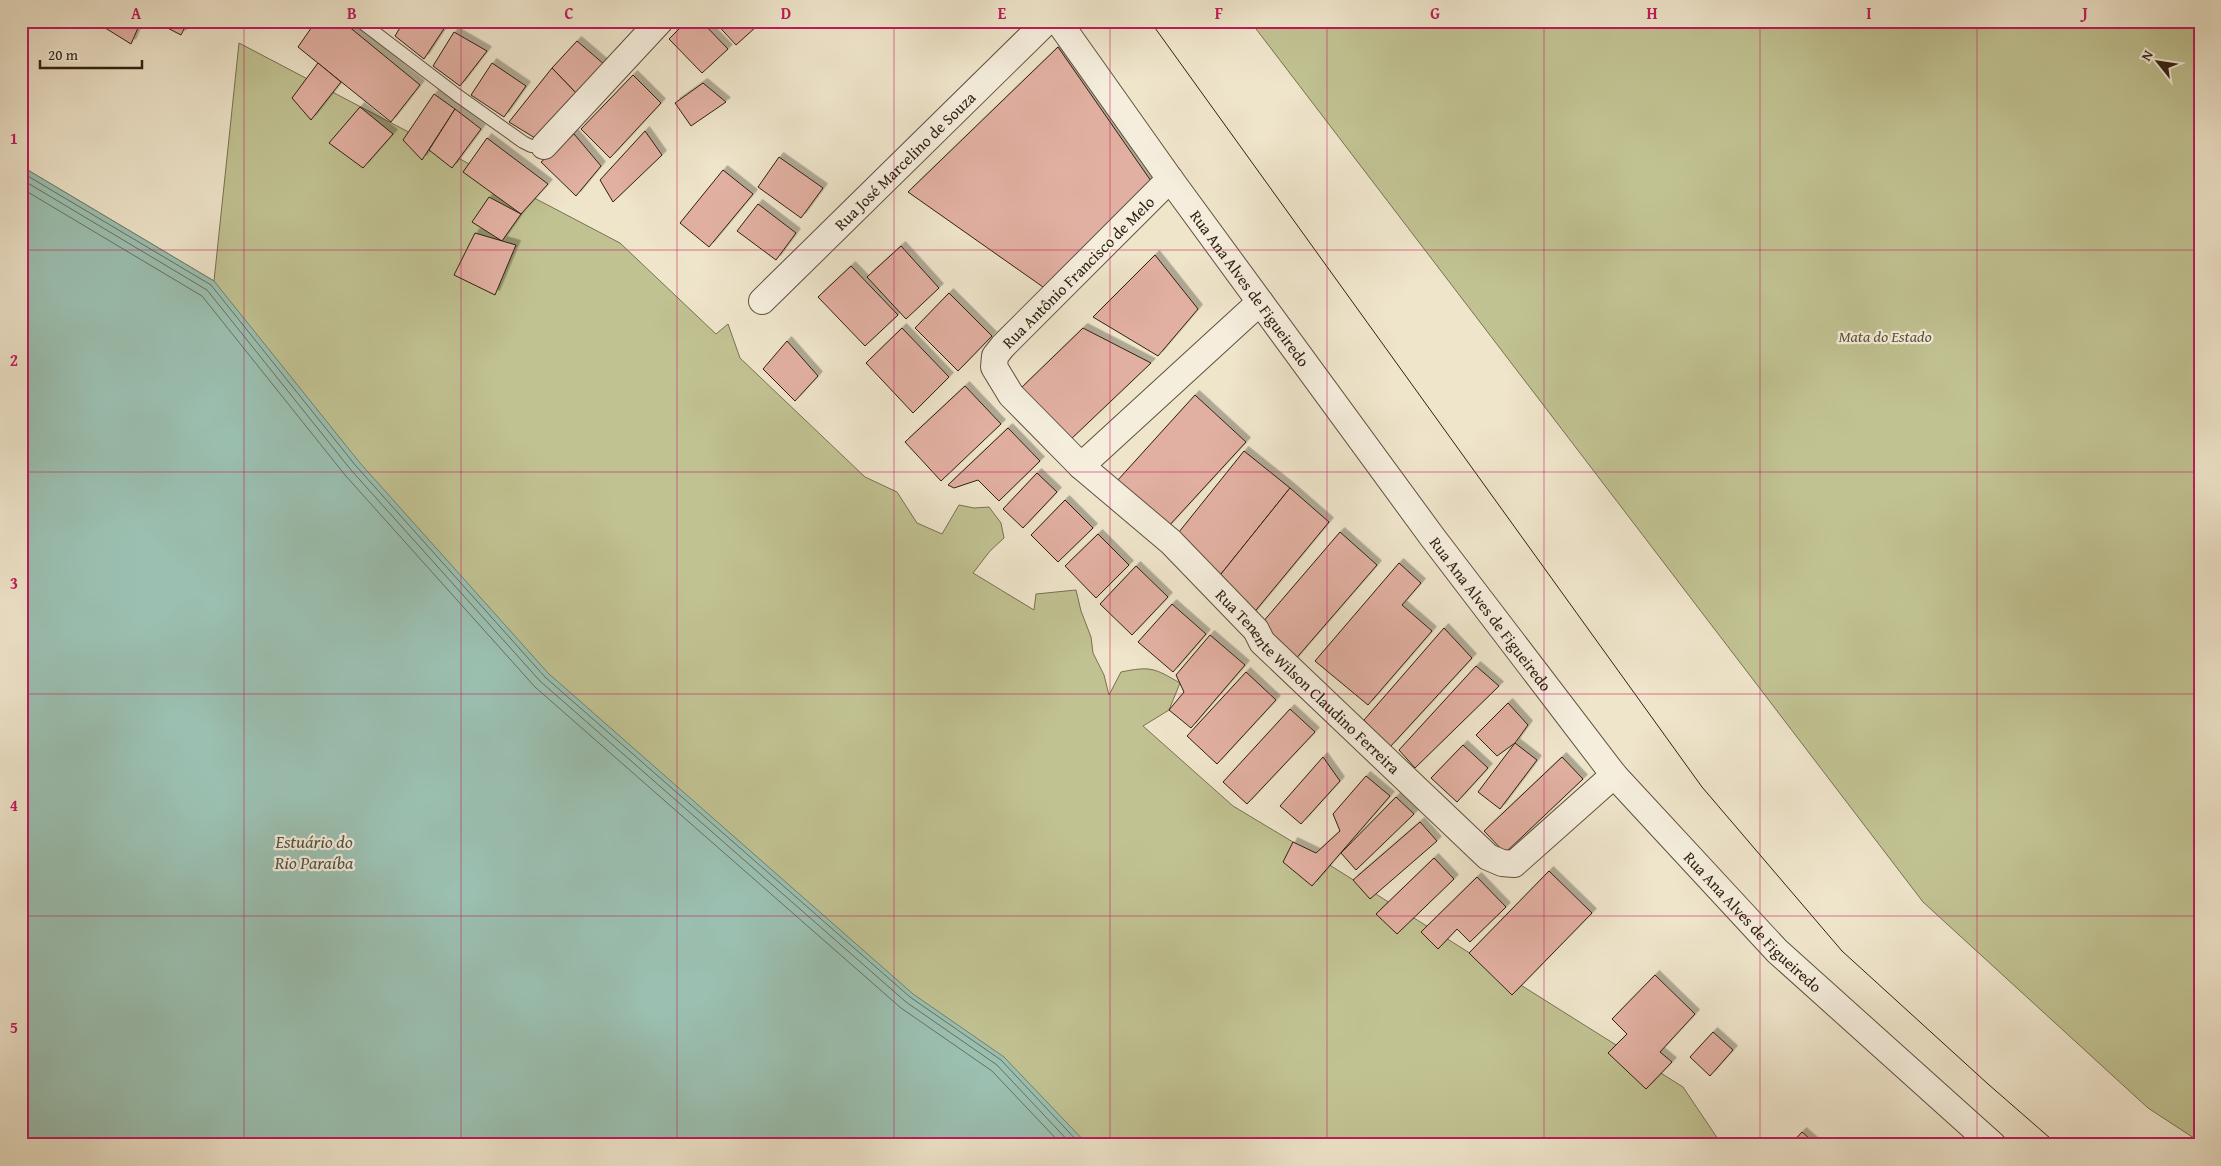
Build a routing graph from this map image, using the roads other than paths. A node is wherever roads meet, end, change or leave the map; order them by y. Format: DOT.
graph roads {
  1 [pos="360,21"];
  2 [pos="660,21"];
  3 [pos="1047,21"];
  4 [pos="1058,21"];
  5 [pos="544,146"];
  6 [pos="1170,179"];
  7 [pos="762,301"];
  8 [pos="1260,302"];
  9 [pos="1011,395"];
  10 [pos="1081,466"];
  11 [pos="1614,775"];
  12 [pos="1993,1145"];
  1 -- 5 [label="lane"];
  2 -- 5 [label="street"];
  3 -- 7 [label="street, Rua José Marcelino de Souza"];
  4 -- 6 [label="street, Rua Ana Alves de Figueiredo"];
  6 -- 8 [label="street, Rua Ana Alves de Figueiredo"];
  6 -- 9 [label="street, Rua Antônio Francisco de Melo"];
  8 -- 10 [label="street"];
  8 -- 11 [label="street, Rua Ana Alves de Figueiredo"];
  9 -- 10 [label="street, Rua Tenente Wilson Claudino Ferreira"];
  10 -- 11 [label="street, Rua Tenente Wilson Claudino Ferreira"];
  11 -- 12 [label="street, Rua Ana Alves de Figueiredo"];
}
